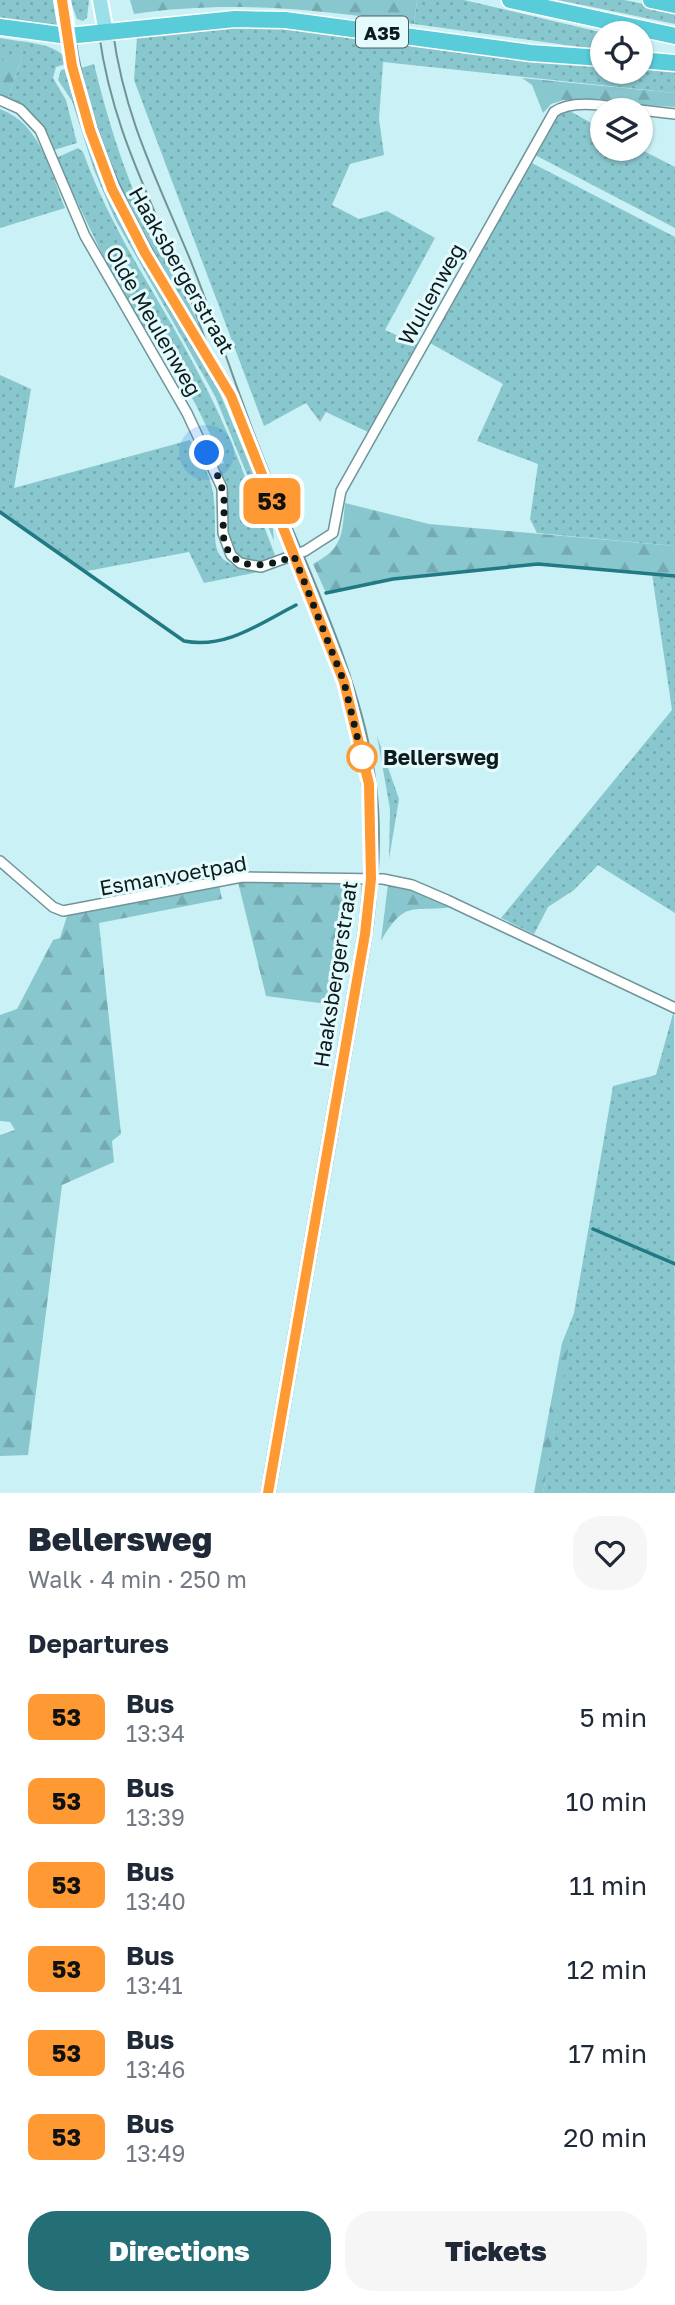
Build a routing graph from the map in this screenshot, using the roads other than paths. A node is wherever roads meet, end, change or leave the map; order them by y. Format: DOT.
graph roads {
  1 [pos="62,0"];
  2 [pos="100,0"];
  3 [pos="510,0"];
  4 [pos="650,0"];
  5 [pos="675,5"];
  6 [pos="0,27"];
  7 [pos="106,33"];
  8 [pos="68,36"];
  9 [pos="675,36"];
  10 [pos="590,57"];
  11 [pos="653,61"];
  12 [pos="675,63"];
  13 [pos="0,100"];
  14 [pos="590,106"];
  15 [pos="653,112"];
  16 [pos="675,114"];
  17 [pos="231,396"];
  18 [pos="294,556"];
  19 [pos="0,861"];
  20 [pos="371,879"];
  21 [pos="675,1007"];
  22 [pos="268,1493"];
  1 -- 8 [label="main road, Haaksbergerstraat"];
  2 -- 7 [label="main road, Haaksbergerstraat"];
  3 -- 9 [label="highway"];
  4 -- 5 [label="highway"];
  6 -- 8 [label="highway, A35"];
  7 -- 8 [label="highway, A35"];
  7 -- 10 [label="highway, A35"];
  7 -- 17 [label="main road, Haaksbergerstraat"];
  8 -- 17 [label="main road, Haaksbergerstraat"];
  11 -- 12 [label="highway"];
  13 -- 18 [label="street, Olde Meulenweg"];
  14 -- 18 [label="street, Wullenweg"];
  15 -- 16 [label="street, Wullenweg"];
  17 -- 18 [label="main road, Haaksbergerstraat"];
  18 -- 20 [label="main road, Haaksbergerstraat"];
  19 -- 20 [label="street, Esmanvoetpad"];
  20 -- 21 [label="street"];
  20 -- 22 [label="main road, Haaksbergerstraat"];
}
